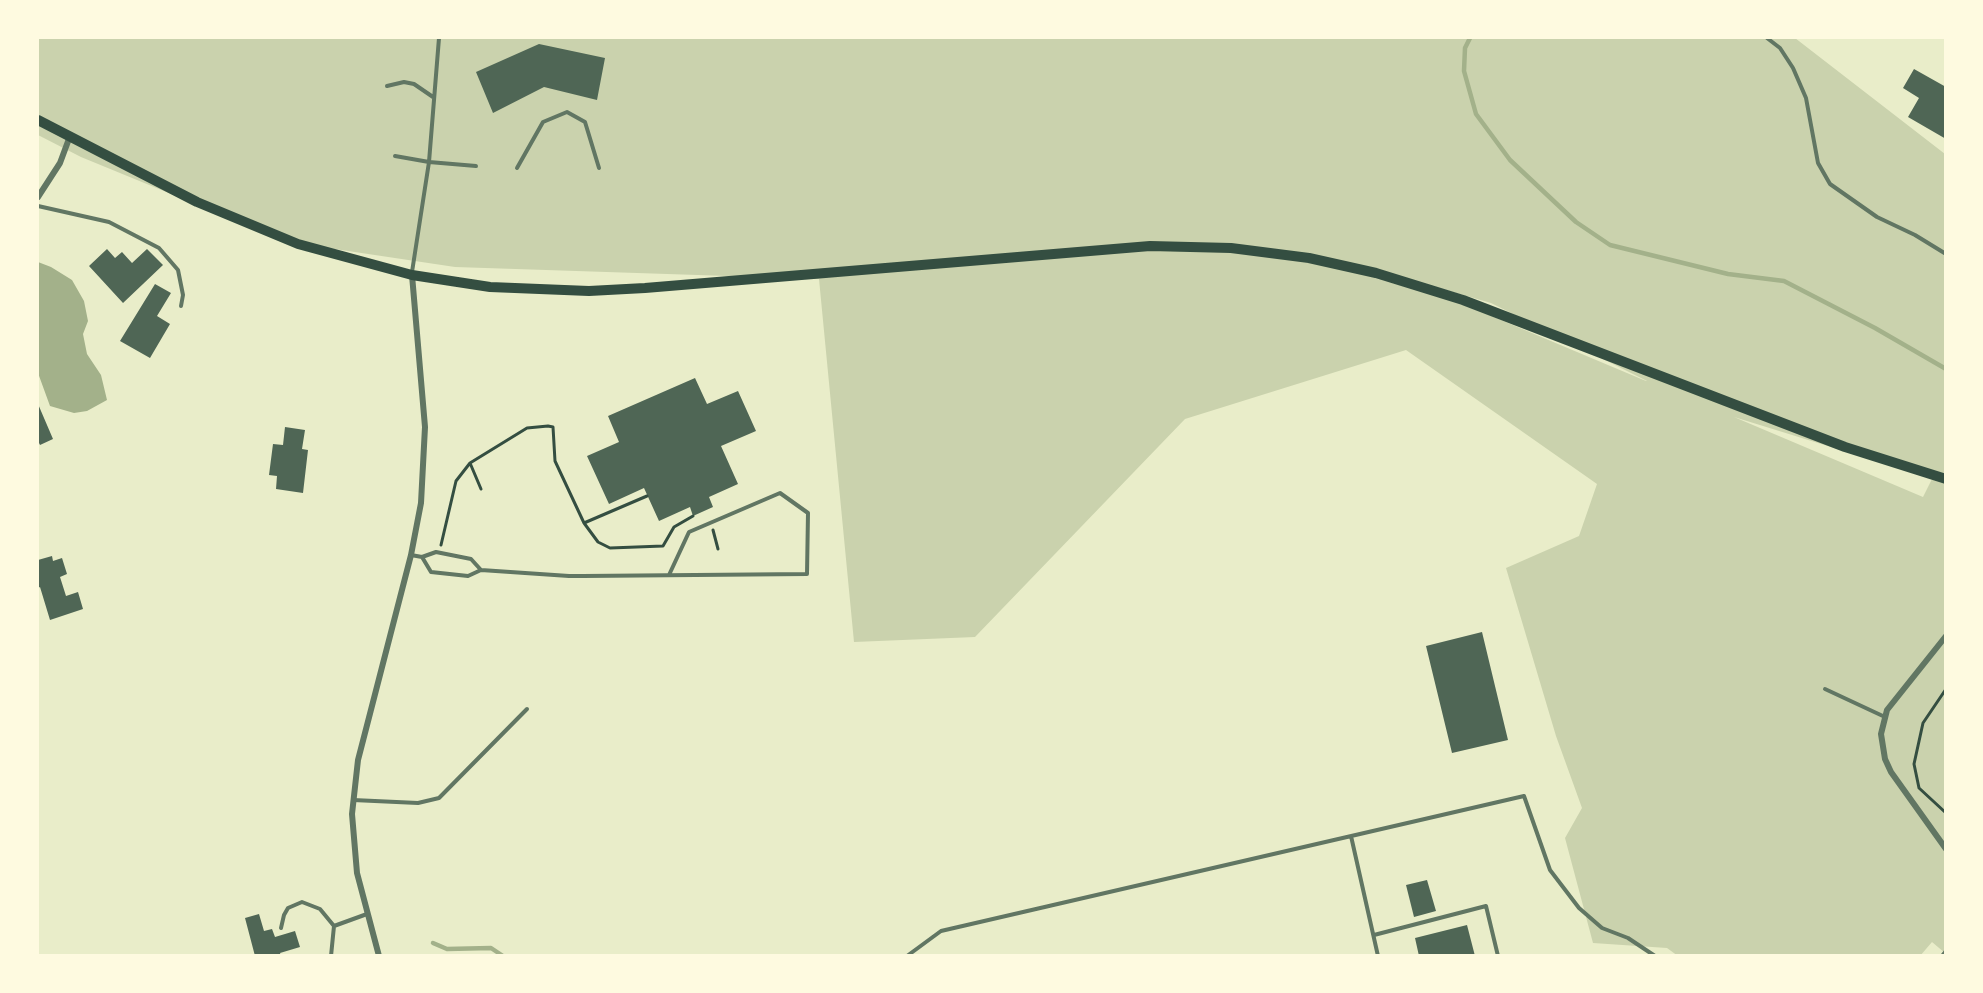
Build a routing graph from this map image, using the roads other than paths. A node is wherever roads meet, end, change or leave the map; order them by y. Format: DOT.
graph roads {
  1 [pos="439,38"];
  2 [pos="1767,38"];
  3 [pos="387,86"];
  4 [pos="433,98"];
  5 [pos="38,120"];
  6 [pos="70,136"];
  7 [pos="395,156"];
  8 [pos="429,162"];
  9 [pos="476,166"];
  10 [pos="517,168"];
  11 [pos="599,168"];
  12 [pos="38,196"];
  13 [pos="38,206"];
  14 [pos="1946,254"];
  15 [pos="412,275"];
  16 [pos="181,306"];
  17 [pos="1946,478"];
  18 [pos="411,555"];
  19 [pos="422,557"];
  20 [pos="481,570"];
  21 [pos="669,575"];
  22 [pos="1946,636"];
  23 [pos="1825,689"];
  24 [pos="527,710"];
  25 [pos="1885,717"];
  26 [pos="352,800"];
  27 [pos="1351,836"];
  28 [pos="1946,849"];
  29 [pos="368,914"];
  30 [pos="334,926"];
  31 [pos="281,928"];
  32 [pos="1374,934"];
  33 [pos="1946,951"];
  34 [pos="331,956"];
  35 [pos="379,956"];
  36 [pos="907,956"];
  37 [pos="1378,956"];
  38 [pos="1498,956"];
  39 [pos="1655,956"];
  40 [pos="1942,956"];
  1 -- 4 [label="lane"];
  2 -- 14 [label="lane"];
  3 -- 4 [label="lane"];
  4 -- 8 [label="lane"];
  5 -- 6 [label="main road"];
  6 -- 12 [label="street"];
  6 -- 15 [label="main road"];
  7 -- 8 [label="lane"];
  8 -- 9 [label="lane"];
  8 -- 15 [label="lane"];
  10 -- 11 [label="lane"];
  13 -- 16 [label="lane"];
  15 -- 17 [label="main road"];
  15 -- 18 [label="street"];
  18 -- 19 [label="lane"];
  18 -- 26 [label="street"];
  19 -- 20 [label="lane"];
  19 -- 20 [label="lane"];
  20 -- 21 [label="lane"];
  21 -- 21 [label="lane"];
  22 -- 25 [label="street"];
  23 -- 25 [label="lane"];
  24 -- 26 [label="lane"];
  25 -- 28 [label="street"];
  26 -- 29 [label="street"];
  27 -- 32 [label="lane"];
  27 -- 36 [label="lane"];
  27 -- 39 [label="lane"];
  29 -- 30 [label="lane"];
  29 -- 35 [label="street"];
  30 -- 31 [label="lane"];
  30 -- 34 [label="lane"];
  32 -- 37 [label="lane"];
  32 -- 38 [label="lane"];
  33 -- 40 [label="lane"];
}
